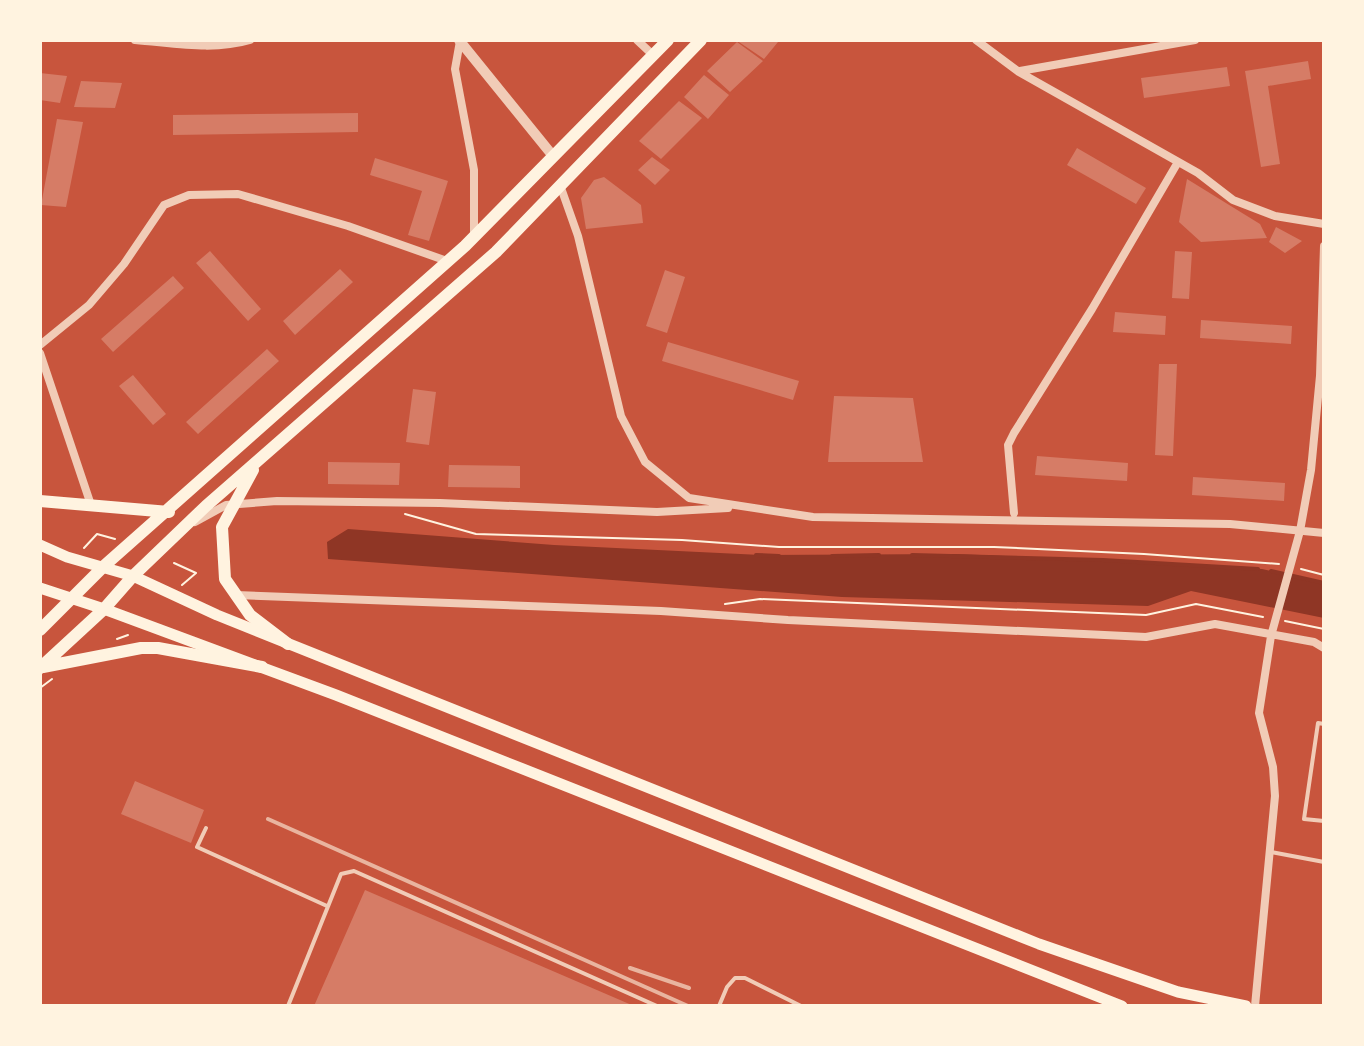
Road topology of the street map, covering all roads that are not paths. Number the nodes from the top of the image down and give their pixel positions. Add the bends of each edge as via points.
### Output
1 (135, 40) edge
2 (250, 40) edge
3 (459, 40) edge
4 (637, 40) edge
5 (668, 40) edge
6 (701, 40) edge
7 (976, 40) edge
8 (1195, 40) edge
9 (653, 55) junction
10 (1019, 72) junction
11 (553, 156) junction
12 (1178, 162) junction
13 (560, 184) junction
14 (1324, 224) edge
15 (474, 236) junction
16 (1324, 246) edge
17 (447, 261) junction
18 (40, 345) edge
19 (40, 353) edge
20 (257, 461) junction
21 (40, 501) edge
22 (237, 502) junction
23 (91, 505) junction
24 (750, 507) junction
25 (169, 512) junction
26 (1014, 513) dead end
27 (187, 526) junction
28 (1300, 531) junction
29 (1324, 533) edge
30 (40, 545) edge
31 (104, 566) junction
32 (133, 576) junction
33 (40, 588) edge
34 (236, 595) junction
35 (72, 598) junction
36 (104, 609) junction
37 (40, 630) edge
38 (1271, 636) junction
39 (288, 644) junction
40 (1324, 648) edge
41 (262, 667) junction
42 (40, 668) edge
43 (1324, 724) edge
44 (1324, 821) edge
45 (206, 828) dead end
46 (1271, 852) junction
47 (1324, 862) edge
48 (327, 906) junction
49 (288, 1006) edge
50 (657, 1006) edge
51 (719, 1006) edge
52 (801, 1006) edge
53 (1122, 1006) edge
54 (1246, 1006) edge
55 (1255, 1006) edge

1 - 2 street via 205,46
3 - 11 street
3 - 15 street via 455,69 474,170
4 - 9 street
5 - 9 main road
6 - 13 main road
7 - 10 street
8 - 10 street
9 - 11 main road
10 - 12 street
11 - 15 main road
12 - 14 street via 1233,200 1275,216
12 - 26 street via 1008,445
13 - 20 main road via 496,252
13 - 24 street via 578,236 621,416 645,462 689,498
15 - 17 main road
16 - 28 street via 1320,376
17 - 18 street via 238,194 189,195 164,205 89,305
17 - 25 main road
19 - 23 street
20 - 22 main road
20 - 27 main road
21 - 23 main road
22 - 24 street via 409,502 657,512
22 - 27 street
22 - 34 main road via 222,527 225,579
23 - 25 main road
24 - 28 street via 813,517 1230,524
25 - 31 main road
27 - 32 main road
28 - 29 street
28 - 38 street
30 - 31 main road
31 - 32 main road
31 - 35 main road
32 - 36 main road
32 - 39 main road
33 - 35 main road
34 - 38 street via 1146,637 1215,624
34 - 39 main road via 250,615
35 - 36 main road
35 - 37 main road
36 - 41 main road
36 - 42 main road
38 - 40 street
38 - 46 street via 1259,713 1273,767
39 - 54 main road via 1039,944 1178,992
41 - 42 main road via 141,648
41 - 53 main road
43 - 44 lane via 1318,723 1304,819
45 - 48 lane via 197,847
46 - 47 lane
46 - 55 street
48 - 49 lane
48 - 50 lane via 341,874 354,871
51 - 52 lane via 735,978 745,978

